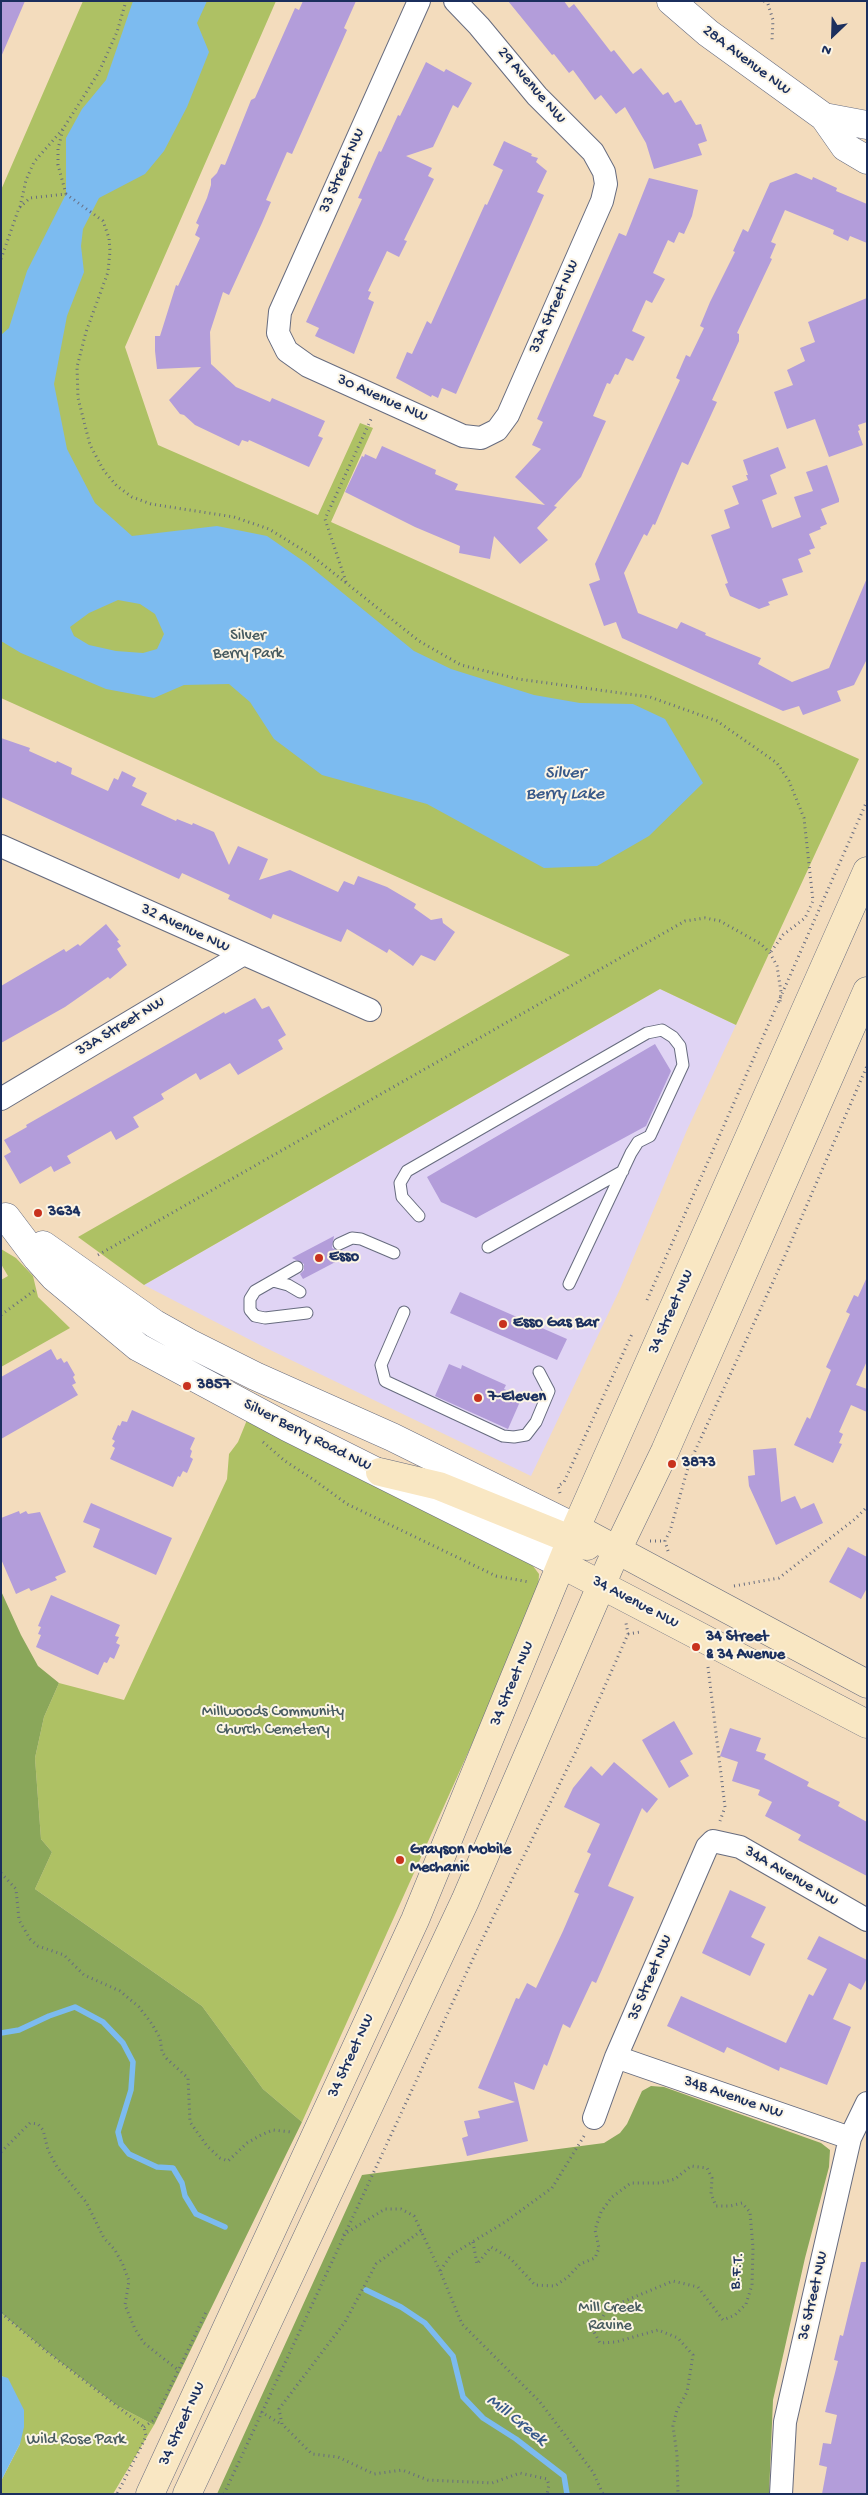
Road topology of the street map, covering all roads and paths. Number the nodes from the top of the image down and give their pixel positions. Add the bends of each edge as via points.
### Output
1 (126, 1) edge
2 (419, 1) edge
3 (455, 1) edge
4 (671, 1) edge
5 (765, 2) edge
6 (772, 40) dead end
7 (824, 117) junction
8 (867, 125) edge
9 (63, 129) junction
10 (867, 160) edge
11 (604, 172) joint
12 (66, 194) junction
13 (20, 208) junction
14 (1, 259) edge
15 (282, 343) joint
16 (380, 399) junction
17 (490, 435) joint
18 (346, 582) junction
19 (867, 800) edge
20 (1, 846) edge
21 (867, 871) edge
22 (809, 913) junction
23 (817, 916) junction
24 (770, 953) junction
25 (242, 955) junction
26 (867, 991) edge
27 (780, 1002) junction
28 (370, 1010) dead end
29 (867, 1066) edge
30 (1, 1099) edge
31 (623, 1171) junction
32 (3, 1216) edge
33 (420, 1216) dead end
34 (339, 1244) dead end
35 (488, 1247) dead end
36 (394, 1253) dead end
37 (98, 1255) dead end
38 (297, 1267) dead end
39 (273, 1281) junction
40 (569, 1284) dead end
41 (35, 1290) dead end
42 (300, 1292) dead end
43 (647, 1300) dead end
44 (404, 1312) dead end
45 (308, 1313) dead end
46 (1, 1315) edge
47 (632, 1334) dead end
48 (539, 1372) dead end
49 (274, 1452) dead end
50 (558, 1486) dead end
51 (867, 1507) edge
52 (650, 1541) dead end
53 (570, 1545) junction
54 (618, 1549) junction
55 (535, 1583) dead end
56 (603, 1586) junction
57 (725, 1589) dead end
58 (625, 1625) dead end
59 (644, 1631) dead end
60 (628, 1634) junction
61 (707, 1664) dead end
62 (867, 1684) edge
63 (867, 1724) edge
64 (713, 1841) junction
65 (1, 1873) edge
66 (867, 1920) edge
67 (616, 2057) junction
68 (867, 2103) edge
69 (594, 2118) joint
70 (291, 2132) dead end
71 (850, 2138) junction
72 (1, 2152) edge
73 (421, 2231) junction
74 (343, 2235) junction
75 (473, 2242) junction
76 (440, 2271) junction
77 (1, 2312) edge
78 (178, 2370) dead end
79 (261, 2412) junction
80 (282, 2424) junction
81 (117, 2494) edge
82 (150, 2494) edge
83 (187, 2494) edge
84 (224, 2494) edge
85 (547, 2494) edge
86 (603, 2494) edge
87 (678, 2494) edge
88 (781, 2494) edge

1 - 9 path via 99,72
2 - 15 street, 33 Street NW via 280,312 278,332
3 - 11 street, 29 Avenue NW via 537,96 593,152
4 - 7 street, 28A Avenue NW via 708,33
5 - 6 path via 773,20
7 - 8 street, 28A Avenue NW
7 - 10 street, 28A Avenue NW via 845,147
9 - 12 path via 58,165
9 - 13 path via 34,162
11 - 17 street, 33A Street NW via 606,184 602,201 508,415
12 - 13 path via 30,198
12 - 18 path via 102,221 109,238 108,272 77,366 78,398 90,445 104,471 132,498 234,517 269,529 297,544
13 - 14 path
15 - 16 street, 30 Avenue NW via 296,359
16 - 17 street, 30 Avenue NW via 463,436 481,438
16 - 18 path via 324,519
18 - 22 path via 418,641 461,665 518,678 650,697 717,721 759,749 777,764 799,800 813,901
19 - 23 path
20 - 25 street, 32 Avenue NW
21 - 53 main road, 34 Street NW
22 - 23 path
22 - 24 path via 783,935
23 - 27 path
24 - 27 path via 777,966
24 - 37 path via 752,938 720,921 705,918 685,922
25 - 28 street, 32 Avenue NW
25 - 30 street, 33A Street NW
26 - 54 main road, 34 Street NW via 665,1451
27 - 43 path
29 - 52 path via 784,1258 689,1464 670,1531 665,1540
31 - 33 lane via 638,1142 650,1136 683,1064 680,1046 662,1030 647,1033 407,1171 400,1183 402,1197
31 - 35 lane
31 - 40 lane
32 - 53 street, Silver Berry Road NW via 155,1324 255,1376 392,1437
32 - 53 street, Silver Berry Road NW via 54,1277 126,1339 164,1363 380,1472
34 - 36 lane via 352,1238 361,1239
38 - 39 lane
39 - 42 lane
39 - 45 lane via 255,1291 250,1299 250,1310 256,1316 265,1318
41 - 46 path
44 - 48 lane via 381,1365 385,1380 503,1436 526,1434 536,1422 549,1391
47 - 50 path via 564,1482
49 - 55 path via 356,1508 496,1576
51 - 57 path via 779,1578
53 - 54 main road via 598,1550
53 - 56 main road, 34 Avenue NW
53 - 82 main road, 34 Street NW via 415,1920
54 - 56 main road, 34 Street NW
54 - 62 main road
56 - 63 main road, 34 Avenue NW
56 - 83 main road, 34 Street NW via 465,1901
58 - 60 path
59 - 60 path
60 - 74 path via 570,1766 478,1948
61 - 64 path via 725,1807
64 - 66 street, 34A Avenue NW via 740,1847
64 - 67 street, 35 Street NW via 707,1847
65 - 70 path via 16,1889 19,1920 30,1939 38,1946 64,1955 84,1975 120,1991 139,2007 160,2038 167,2060 188,2078 190,2122 220,2158 228,2161 247,2143 274,2130
67 - 69 street, 35 Street NW
67 - 71 street, 34B Avenue NW
68 - 71 street, 36 Street NW
69 - 75 path via 552,2188
71 - 88 street, 36 Street NW via 785,2422
72 - 78 path via 30,2123 38,2124 43,2130 48,2150 57,2166 86,2202 104,2238 123,2265 130,2281 125,2305 135,2330 144,2343
73 - 74 path via 414,2216 401,2209 385,2209
73 - 76 path
73 - 80 path via 376,2264 345,2322 279,2409
74 - 79 path
75 - 76 path via 451,2255
75 - 87 path, B.F.T. via 477,2264 492,2247 510,2258 535,2285 555,2286 580,2264 595,2258 599,2248 595,2230 601,2212 612,2197 631,2183 660,2183 675,2180 691,2166 707,2168 712,2178 711,2194 716,2206 742,2203 750,2212 752,2285 746,2304 735,2315 723,2320 698,2287 672,2281 615,2305 605,2313 594,2332 600,2343 616,2342 658,2330 678,2338 693,2355 687,2392 673,2426
76 - 86 path via 462,2324 540,2402 593,2472
77 - 81 path via 144,2427 146,2436
79 - 80 path
79 - 84 path
80 - 85 path via 312,2454 338,2457 374,2474 402,2470 428,2480 492,2483 520,2473 547,2479

